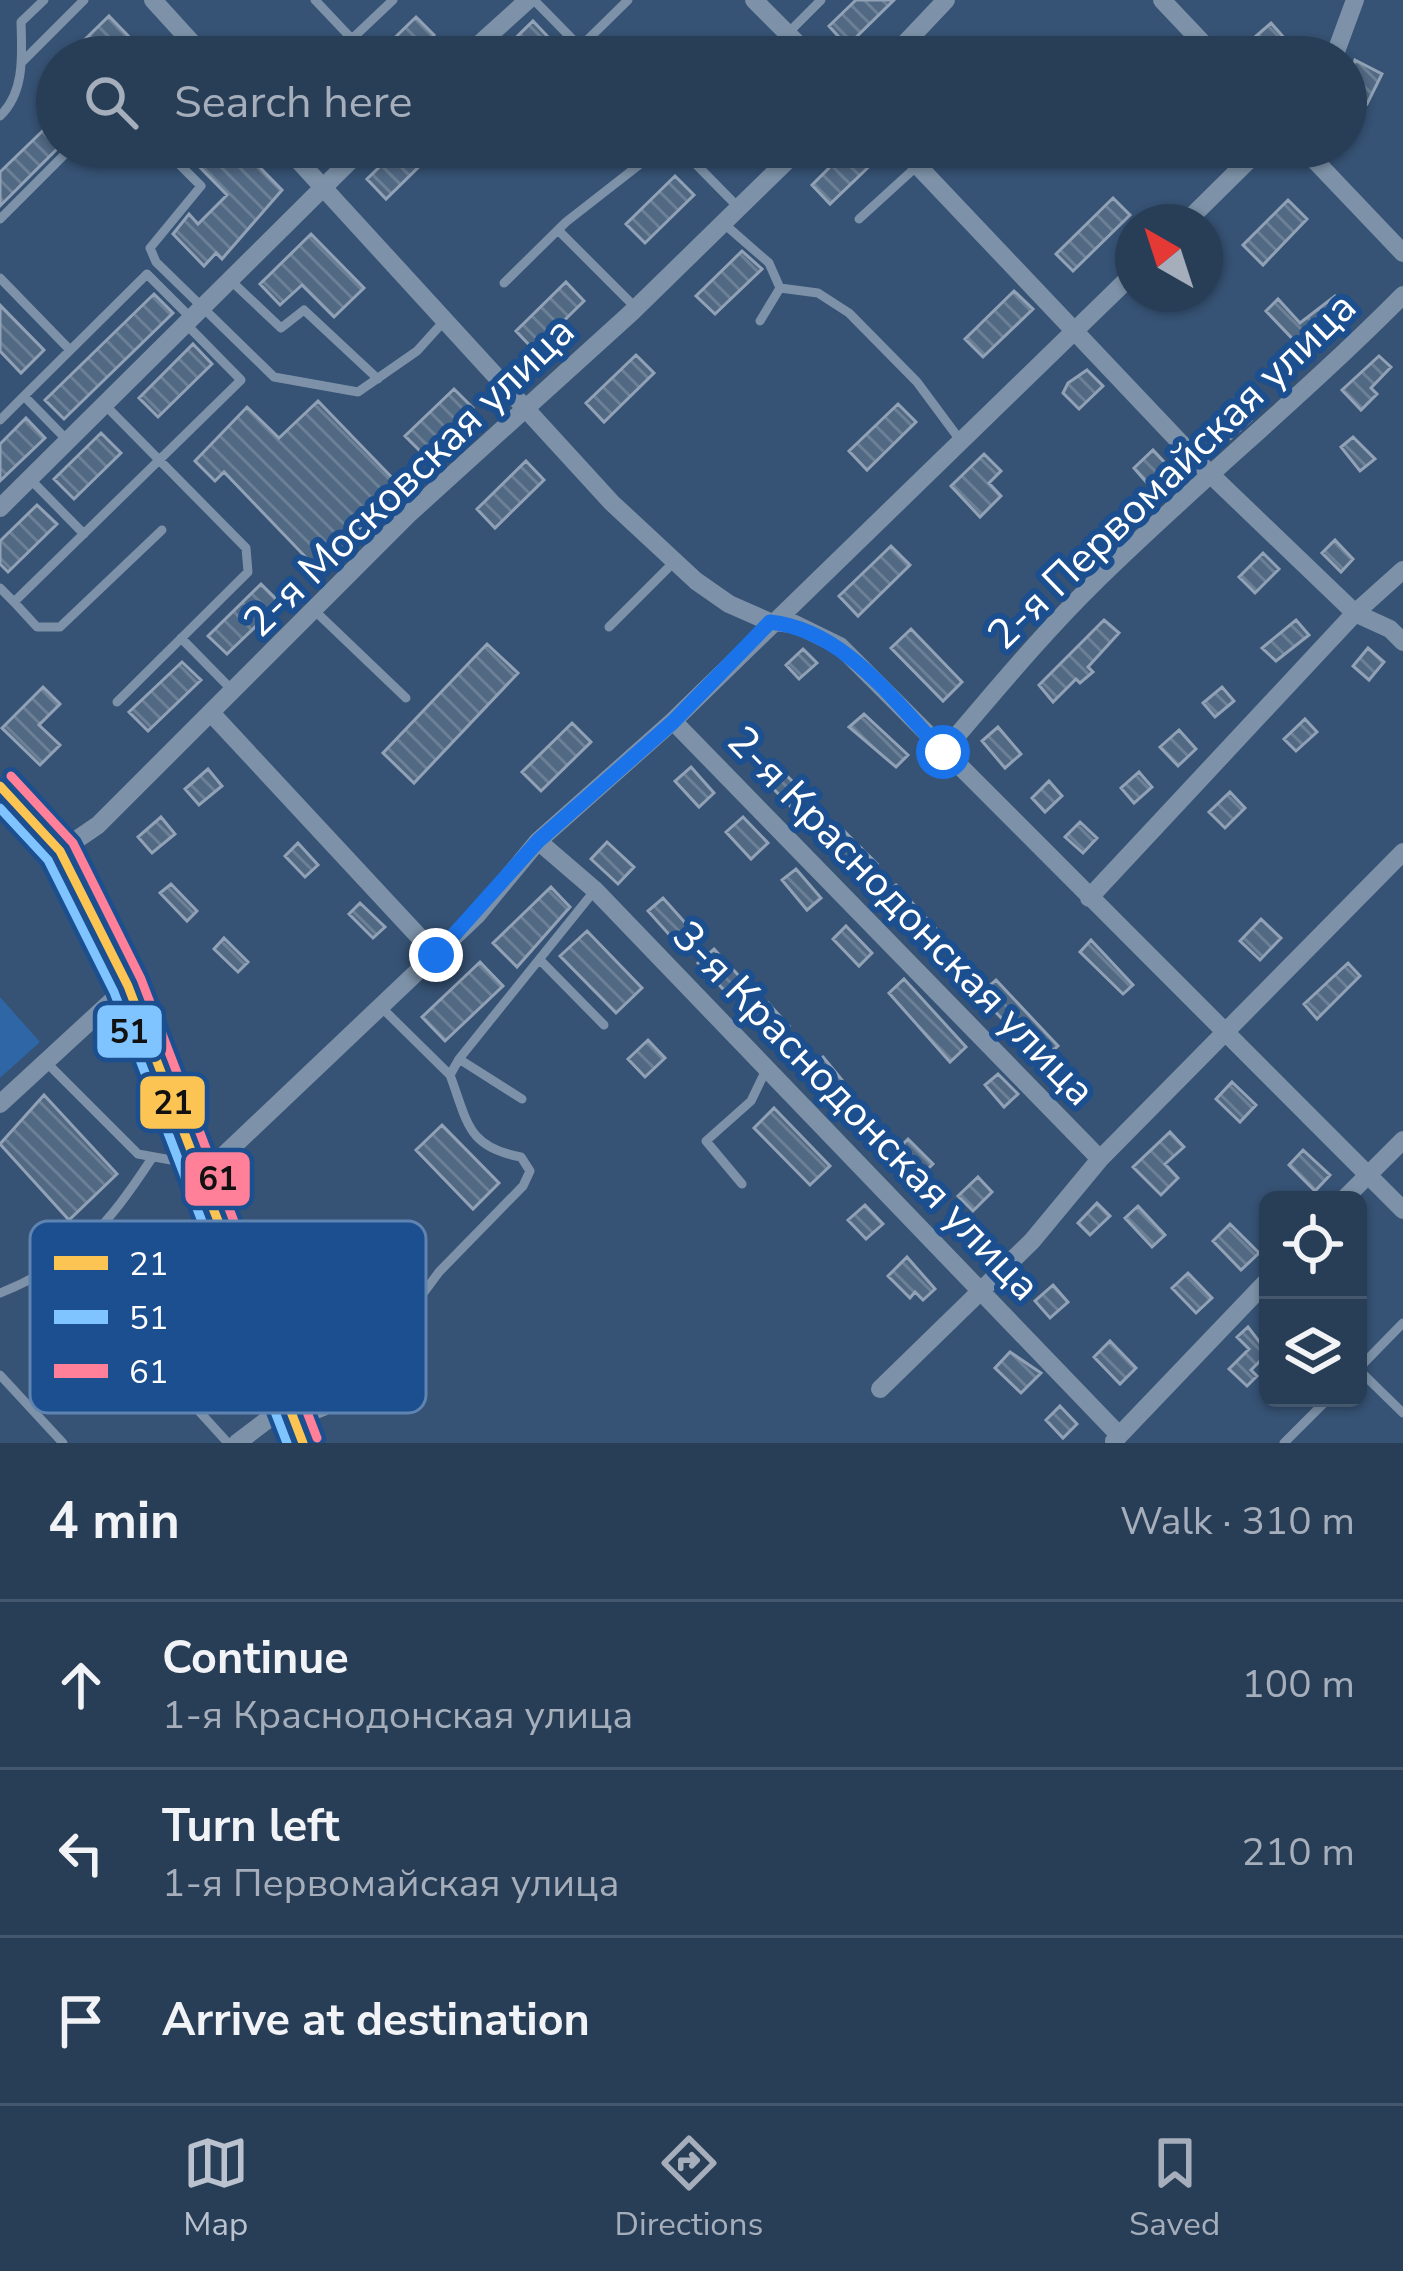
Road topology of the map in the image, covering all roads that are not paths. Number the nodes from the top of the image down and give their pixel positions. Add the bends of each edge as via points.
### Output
1 (44, 0) edge
2 (84, 0) edge
3 (154, 0) edge
4 (314, 0) edge
5 (392, 0) edge
6 (531, 0) edge
7 (628, 0) edge
8 (754, 0) edge
9 (821, 0) edge
10 (946, 0) edge
11 (1162, 0) edge
12 (1355, 0) edge
13 (183, 33) junction
14 (788, 34) joint
15 (48, 36) edge
16 (180, 36) edge
17 (186, 36) edge
18 (349, 36) edge
19 (355, 36) edge
20 (489, 36) edge
21 (569, 36) edge
22 (591, 36) edge
23 (912, 36) edge
24 (1196, 36) edge
25 (1342, 36) edge
26 (36, 48) edge
27 (22, 62) junction
28 (0, 116) edge
29 (51, 168) edge
30 (183, 168) edge
31 (305, 168) edge
32 (341, 168) edge
33 (636, 168) edge
34 (700, 168) edge
35 (779, 168) edge
36 (915, 168) edge
37 (921, 168) edge
38 (1241, 168) edge
39 (1321, 168) edge
40 (321, 186) junction
41 (1204, 204) edge
42 (738, 206) junction
43 (0, 219) edge
44 (859, 219) dead end
45 (722, 222) junction
46 (558, 230) junction
47 (1403, 254) edge
48 (0, 278) edge
49 (228, 278) junction
50 (504, 283) dead end
51 (780, 287) junction
52 (1115, 291) edge
53 (1403, 295) edge
54 (636, 308) junction
55 (191, 315) junction
56 (445, 320) junction
57 (760, 321) dead end
58 (1077, 328) junction
59 (70, 350) junction
60 (378, 379) junction
61 (24, 397) junction
62 (103, 403) junction
63 (525, 408) junction
64 (0, 420) edge
65 (67, 440) junction
66 (960, 440) junction
67 (158, 461) junction
68 (1209, 473) junction
69 (29, 478) junction
70 (0, 508) edge
71 (162, 530) dead end
72 (84, 534) junction
73 (675, 561) junction
74 (1403, 570) edge
75 (0, 588) edge
76 (14, 602) junction
77 (315, 611) junction
78 (1355, 613) junction
79 (770, 622) junction
80 (609, 627) dead end
81 (182, 638) junction
82 (1403, 642) edge
83 (234, 692) junction
84 (406, 698) dead end
85 (117, 702) dead end
86 (212, 714) junction
87 (673, 722) junction
88 (943, 752) junction
89 (0, 786) edge
90 (538, 841) junction
91 (60, 851) junction
92 (1403, 852) edge
93 (595, 890) junction
94 (1089, 898) junction
95 (436, 955) junction
96 (540, 960) junction
97 (128, 986) junction
98 (382, 1008) junction
99 (604, 1025) dead end
100 (1224, 1033) junction
101 (459, 1059) junction
102 (46, 1062) junction
103 (765, 1072) junction
104 (450, 1076) junction
105 (522, 1100) dead end
106 (0, 1104) edge
107 (1403, 1140) edge
108 (152, 1158) junction
109 (1100, 1160) junction
110 (201, 1170) junction
111 (1368, 1173) junction
112 (742, 1184) dead end
113 (1351, 1191) edge
114 (1403, 1210) edge
115 (111, 1221) edge
116 (220, 1221) edge
117 (30, 1279) edge
118 (1259, 1289) edge
119 (426, 1290) edge
120 (983, 1290) junction
121 (0, 1293) edge
122 (1403, 1323) edge
123 (0, 1375) edge
124 (880, 1389) dead end
125 (30, 1407) edge
126 (1320, 1407) edge
127 (35, 1413) edge
128 (205, 1413) edge
129 (292, 1413) joint
130 (1403, 1413) edge
131 (1115, 1439) edge
132 (63, 1443) edge
133 (233, 1443) edge
134 (303, 1443) edge
135 (1285, 1443) edge

1 - 27 lane via 21,22
2 - 15 lane
3 - 13 street
4 - 18 lane
5 - 19 lane
6 - 20 street
6 - 21 lane
7 - 22 lane
8 - 14 street
9 - 14 lane
10 - 23 street
11 - 24 street
12 - 25 street
13 - 16 lane
13 - 17 street
26 - 27 lane
27 - 28 lane via 13,104
29 - 43 lane
30 - 55 lane via 201,186 150,248
31 - 40 street
32 - 40 street
33 - 46 lane
34 - 42 lane
35 - 42 street, 2-я Московская улица
36 - 44 lane
37 - 58 street
38 - 41 street
39 - 47 street
40 - 49 street
40 - 56 street
42 - 45 street, 2-я Московская улица
45 - 51 lane via 770,263
45 - 54 street, 2-я Московская улица
46 - 50 lane
46 - 54 lane
48 - 59 lane
49 - 55 street
49 - 60 lane via 281,328 304,310
51 - 57 lane
51 - 66 lane via 818,293 849,313
52 - 58 street
53 - 68 street, 2-я Первомайская улица
54 - 63 street, 2-я Московская улица
55 - 59 lane via 147,274
55 - 60 lane via 274,377 358,392
55 - 62 street
55 - 67 lane via 241,380
56 - 60 lane
56 - 63 street
58 - 66 street
58 - 68 street
59 - 61 lane
61 - 64 lane
61 - 65 lane
62 - 65 street
62 - 67 lane
63 - 73 street
63 - 77 street, 2-я Московская улица
65 - 69 street
66 - 79 street
67 - 72 lane
67 - 81 lane via 245,548 248,572
68 - 78 street
68 - 88 street, 2-я Первомайская улица via 1091,586
69 - 70 street
69 - 72 lane
71 - 76 lane via 60,627 37,627
72 - 76 lane
73 - 79 street via 729,604
73 - 80 lane
74 - 78 street
75 - 76 lane
77 - 83 street, 2-я Московская улица
77 - 84 lane
78 - 82 street
78 - 94 street
79 - 87 street
79 - 88 street via 795,624 840,646
81 - 83 lane
81 - 85 lane
83 - 86 street, 2-я Московская улица
86 - 91 street, 2-я Московская улица via 98,825
86 - 95 street
87 - 90 street
87 - 109 street, 2-я Краснодонская улица
88 - 94 street
89 - 91 street
90 - 93 street, 3-я Краснодонская улица
90 - 95 street
91 - 97 street
92 - 100 street
93 - 96 lane
93 - 103 street, 3-я Краснодонская улица
94 - 100 street
95 - 98 street
96 - 99 lane
96 - 101 lane
97 - 102 street
97 - 110 street
98 - 104 lane
98 - 110 street
100 - 109 street
100 - 111 street
101 - 104 lane
101 - 105 lane
102 - 106 street
102 - 108 lane via 138,1154
103 - 112 lane via 751,1101 706,1141
103 - 120 street, 3-я Краснодонская улица
104 - 119 lane via 472,1133 485,1148 521,1156 530,1171
107 - 111 street
108 - 110 lane
108 - 115 lane
109 - 120 street
110 - 116 street
111 - 113 street
111 - 114 street
117 - 121 lane
118 - 131 street
120 - 124 street
120 - 131 street, 3-я Краснодонская улица
122 - 130 lane via 1358,1369
123 - 125 lane
126 - 135 lane
127 - 132 lane
128 - 133 lane
129 - 133 street
129 - 134 street

